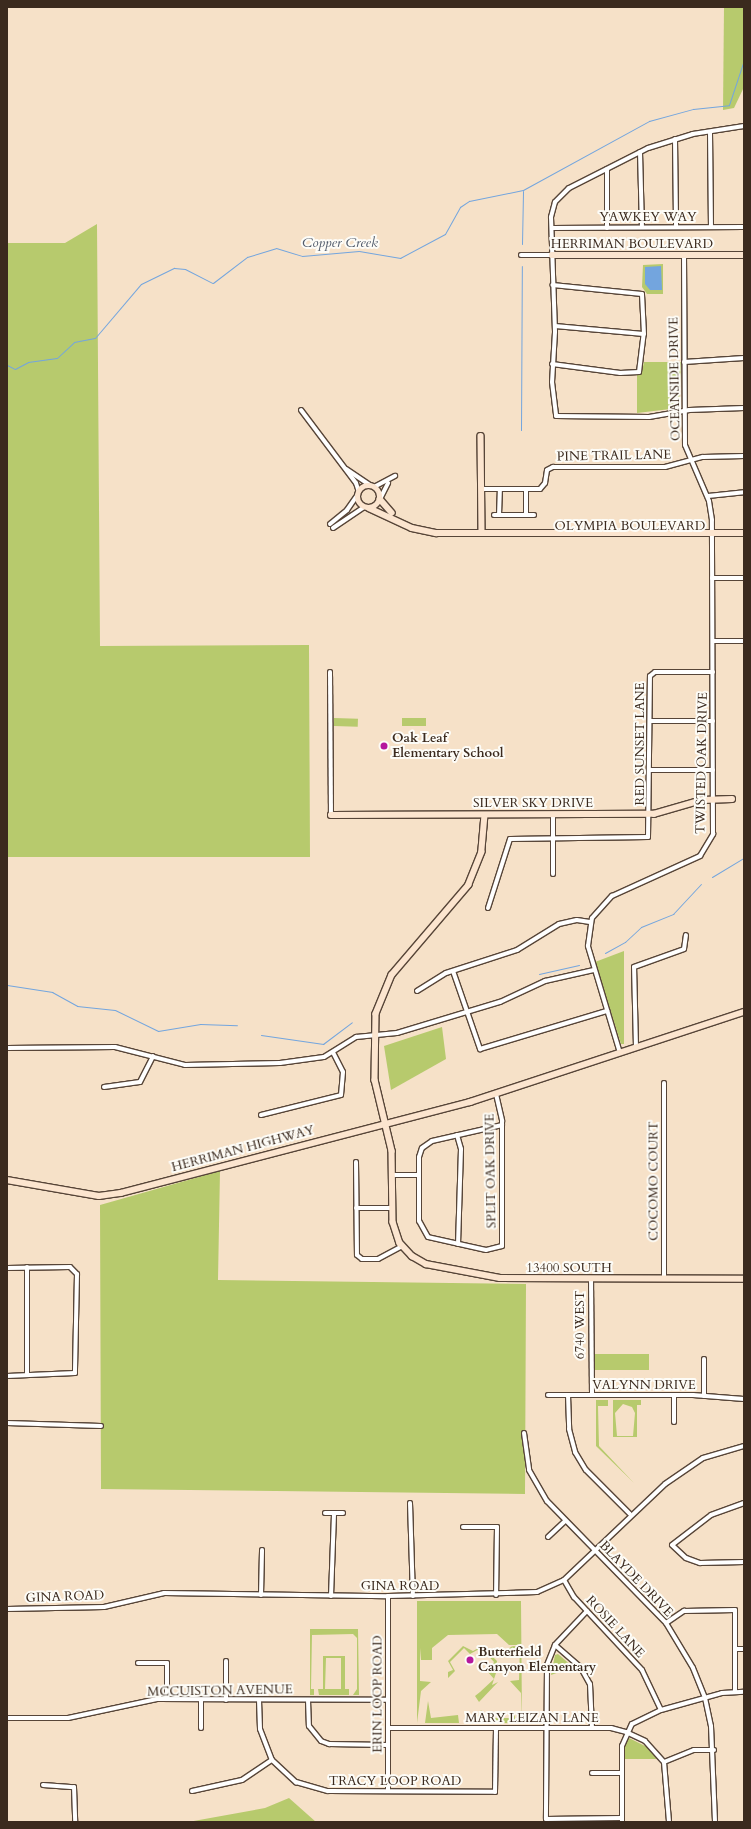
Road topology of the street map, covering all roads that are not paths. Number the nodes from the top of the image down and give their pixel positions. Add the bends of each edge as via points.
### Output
1 (744, 126) edge
2 (710, 132) junction
3 (675, 138) junction
4 (640, 152) junction
5 (607, 169) junction
6 (642, 227) junction
7 (676, 227) junction
8 (711, 227) junction
9 (744, 227) edge
10 (552, 228) junction
11 (608, 228) junction
12 (521, 255) dead end
13 (552, 255) junction
14 (684, 255) junction
15 (744, 255) edge
16 (552, 285) junction
17 (555, 326) junction
18 (644, 334) junction
19 (744, 358) edge
20 (684, 362) junction
21 (552, 364) junction
22 (744, 408) edge
23 (301, 410) dead end
24 (685, 410) junction
25 (481, 436) dead end
26 (744, 456) edge
27 (689, 461) junction
28 (346, 469) junction
29 (396, 476) dead end
30 (388, 482) junction
31 (372, 486) junction
32 (482, 489) junction
33 (500, 489) junction
34 (526, 489) junction
35 (744, 492) edge
36 (359, 493) junction
37 (708, 496) junction
38 (380, 499) junction
39 (367, 507) junction
40 (494, 515) dead end
41 (499, 515) junction
42 (526, 515) junction
43 (534, 515) dead end
44 (454, 533) junction
45 (744, 533) edge
46 (482, 534) junction
47 (712, 535) junction
48 (744, 537) edge
49 (712, 544) joint
50 (712, 578) junction
51 (744, 578) edge
52 (713, 641) junction
53 (744, 641) edge
54 (330, 672) dead end
55 (713, 672) junction
56 (650, 721) junction
57 (713, 721) junction
58 (650, 770) junction
59 (713, 770) junction
60 (713, 799) junction
61 (732, 799) dead end
62 (485, 814) junction
63 (553, 814) junction
64 (650, 814) junction
65 (331, 815) joint
66 (553, 839) junction
67 (553, 874) dead end
68 (488, 908) dead end
69 (590, 922) junction
70 (686, 935) dead end
71 (594, 970) junction
72 (453, 971) junction
73 (417, 991) dead end
74 (607, 1011) junction
75 (744, 1012) edge
76 (466, 1013) junction
77 (374, 1036) junction
78 (636, 1047) junction
79 (7, 1048) edge
80 (333, 1052) junction
81 (620, 1053) junction
82 (153, 1056) junction
83 (664, 1083) dead end
84 (104, 1087) dead end
85 (496, 1094) junction
86 (261, 1115) dead end
87 (385, 1123) junction
88 (502, 1125) junction
89 (457, 1134) junction
90 (356, 1162) dead end
91 (393, 1175) junction
92 (419, 1175) junction
93 (7, 1180) edge
94 (356, 1208) junction
95 (393, 1208) junction
96 (458, 1244) junction
97 (402, 1246) junction
98 (7, 1268) edge
99 (27, 1268) junction
100 (590, 1279) junction
101 (664, 1279) junction
102 (744, 1279) edge
103 (704, 1359) dead end
104 (7, 1376) edge
105 (28, 1376) junction
106 (548, 1395) dead end
107 (568, 1395) junction
108 (592, 1395) junction
109 (674, 1395) junction
110 (704, 1396) junction
111 (744, 1399) edge
112 (674, 1422) dead end
113 (7, 1423) edge
114 (101, 1426) dead end
115 (524, 1433) dead end
116 (744, 1446) edge
117 (410, 1503) dead end
118 (744, 1503) edge
119 (325, 1513) dead end
120 (334, 1513) junction
121 (343, 1513) dead end
122 (630, 1514) junction
123 (565, 1521) junction
124 (463, 1527) dead end
125 (548, 1537) dead end
126 (262, 1550) dead end
127 (594, 1550) junction
128 (744, 1562) edge
129 (564, 1580) junction
130 (261, 1595) junction
131 (496, 1595) junction
132 (332, 1596) junction
133 (388, 1596) junction
134 (413, 1596) junction
135 (7, 1609) edge
136 (587, 1611) junction
137 (666, 1623) junction
138 (555, 1645) junction
139 (735, 1649) junction
140 (744, 1649) edge
141 (226, 1661) dead end
142 (138, 1663) dead end
143 (735, 1692) junction
144 (744, 1692) edge
145 (705, 1698) junction
146 (167, 1699) junction
147 (201, 1700) junction
148 (226, 1700) junction
149 (259, 1700) junction
150 (308, 1700) junction
151 (388, 1700) junction
152 (661, 1710) junction
153 (7, 1718) edge
154 (201, 1728) dead end
155 (388, 1728) junction
156 (496, 1728) junction
157 (546, 1728) junction
158 (592, 1728) junction
159 (626, 1732) junction
160 (388, 1745) junction
161 (714, 1750) junction
162 (272, 1760) junction
163 (664, 1762) junction
164 (592, 1773) dead end
165 (621, 1773) junction
166 (43, 1785) dead end
167 (192, 1791) dead end
168 (388, 1791) junction
169 (622, 1820) edge
170 (75, 1822) edge
171 (669, 1822) edge
172 (715, 1822) edge

1 - 2 street
2 - 3 street
2 - 8 street
3 - 4 street
3 - 7 street
4 - 5 street
4 - 6 street
5 - 10 street via 559,197 552,211
5 - 11 street
6 - 7 street, YAWKEY WAY
6 - 11 street, YAWKEY WAY
7 - 8 street, YAWKEY WAY
8 - 9 street, YAWKEY WAY
10 - 11 street, YAWKEY WAY
10 - 13 street
12 - 13 street, HERRIMAN BOULEVARD
13 - 14 street, HERRIMAN BOULEVARD
13 - 16 street
14 - 15 street, HERRIMAN BOULEVARD
14 - 20 street, OCEANSIDE DRIVE
16 - 17 street
16 - 18 street via 642,294
17 - 18 street
17 - 21 street
18 - 21 street via 639,372 620,373
19 - 20 street
20 - 24 street, OCEANSIDE DRIVE
21 - 24 street via 556,416 648,417
22 - 24 street
23 - 28 street
24 - 27 street, OCEANSIDE DRIVE
25 - 32 street
26 - 27 street via 708,456
27 - 34 street, PINE TRAIL LANE via 665,467 551,467 546,472 543,488
27 - 37 street, OCEANSIDE DRIVE
28 - 31 street
28 - 36 street
29 - 30 street
30 - 31 street
30 - 38 street
31 - 36 street
31 - 38 street, OLYMPIA BOULEVARD
32 - 33 street, PINE TRAIL LANE
32 - 46 street
33 - 34 street, PINE TRAIL LANE
33 - 41 street
34 - 42 street
35 - 37 street
36 - 39 street
36 - 39 street via 332,526
37 - 47 street, OCEANSIDE DRIVE
38 - 39 street
38 - 44 street, OLYMPIA BOULEVARD via 385,509 406,521
39 - 44 street, OLYMPIA BOULEVARD via 418,530
40 - 41 street
41 - 42 street
42 - 43 street
44 - 46 street, OLYMPIA BOULEVARD
45 - 47 street, OLYMPIA BOULEVARD
46 - 47 street, OLYMPIA BOULEVARD
47 - 48 street, OLYMPIA BOULEVARD
47 - 49 street, OCEANSIDE DRIVE
49 - 50 street, TWISTED OAK DRIVE
50 - 51 street
50 - 52 street, TWISTED OAK DRIVE
52 - 53 street
52 - 55 street, TWISTED OAK DRIVE
54 - 65 street
55 - 56 street, RED SUNSET LANE via 652,674
55 - 57 street, TWISTED OAK DRIVE
56 - 57 street
56 - 58 street, RED SUNSET LANE
57 - 59 street, TWISTED OAK DRIVE
58 - 59 street
58 - 64 street, RED SUNSET LANE
59 - 60 street, TWISTED OAK DRIVE
60 - 61 street, SILVER SKY DRIVE
60 - 64 street, SILVER SKY DRIVE
60 - 69 street, TWISTED OAK DRIVE via 713,834 703,853 608,898
62 - 63 street, SILVER SKY DRIVE
62 - 65 street, SILVER SKY DRIVE
62 - 77 street via 482,852 472,879 458,901 389,980 377,1008
63 - 64 street, SILVER SKY DRIVE
63 - 66 street
64 - 66 street, RED SUNSET LANE via 650,834 645,839
66 - 67 street
66 - 68 street, RED SUNSET LANE via 509,840
69 - 71 street via 588,942
69 - 72 street via 562,922 511,953
70 - 78 street via 684,949 634,967
71 - 74 street
71 - 76 street via 545,982
72 - 73 street
72 - 76 street
74 - 76 street via 479,1048
74 - 81 street
75 - 78 street
76 - 77 street via 398,1033
77 - 80 street via 353,1038
77 - 87 street via 375,1080
78 - 81 street, HERRIMAN HIGHWAY
79 - 82 street via 115,1047
80 - 82 street via 280,1063 196,1066
80 - 86 street via 342,1072 341,1095
81 - 85 street, HERRIMAN HIGHWAY
82 - 84 street via 140,1082
83 - 101 street, COCOMO COURT
85 - 87 street, HERRIMAN HIGHWAY
85 - 88 street, SPLIT OAK DRIVE
87 - 91 street
87 - 93 street, HERRIMAN HIGHWAY via 113,1195 83,1194
88 - 89 street
88 - 96 street, SPLIT OAK DRIVE via 501,1248 490,1250
89 - 92 street via 424,1146 419,1157
89 - 96 street via 461,1149
90 - 94 street
91 - 92 street
91 - 95 street
92 - 96 street via 421,1230 430,1238
94 - 95 street
94 - 97 street via 358,1257 378,1259
95 - 97 street via 394,1229
97 - 100 street, 13400 SOUTH via 426,1264 488,1276
98 - 99 street
99 - 105 street
99 - 105 street via 74,1270 75,1373
100 - 101 street, 13400 SOUTH
100 - 108 street, 6740 WEST
101 - 102 street, 13400 SOUTH
103 - 110 street
104 - 105 street
106 - 107 street, VALYNN DRIVE
107 - 108 street, VALYNN DRIVE
107 - 122 street via 568,1429 575,1452 586,1470
108 - 109 street, VALYNN DRIVE
109 - 110 street, VALYNN DRIVE
109 - 112 street
110 - 111 street, VALYNN DRIVE
113 - 114 street
115 - 123 street, BLAYDE DRIVE via 529,1470 547,1501
116 - 122 street, GINA ROAD via 703,1458
117 - 134 street
118 - 128 street via 711,1515 672,1545 686,1558 700,1564
119 - 120 street
120 - 121 street
120 - 132 street
122 - 127 street, GINA ROAD
123 - 125 street
123 - 127 street, BLAYDE DRIVE
124 - 131 street via 497,1527
126 - 130 street
127 - 129 street, GINA ROAD
127 - 137 street, BLAYDE DRIVE
129 - 131 street, GINA ROAD via 537,1592
129 - 136 street, ROSIE LANE
130 - 132 street, GINA ROAD
130 - 135 street, GINA ROAD via 164,1593 104,1607
131 - 134 street, GINA ROAD
132 - 133 street, GINA ROAD
133 - 134 street, GINA ROAD
133 - 151 street, ERIN LOOP ROAD
136 - 138 street
136 - 152 street, ROSIE LANE via 642,1670
137 - 139 street via 684,1611 735,1610
137 - 145 street, BLAYDE DRIVE via 693,1668
138 - 157 street via 547,1669
138 - 158 street via 581,1668 590,1684
139 - 140 street
139 - 143 street
141 - 148 street
142 - 146 street via 167,1663
143 - 144 street
143 - 145 street
145 - 152 street
145 - 161 street, BLAYDE DRIVE
146 - 147 street, MCCUISTON AVENUE
146 - 153 street, MCCUISTON AVENUE via 68,1718
147 - 148 street, MCCUISTON AVENUE
147 - 154 street
148 - 149 street, MCCUISTON AVENUE
149 - 150 street, MCCUISTON AVENUE
149 - 162 street, TRACY LOOP ROAD via 260,1729
150 - 151 street, MCCUISTON AVENUE
150 - 160 street via 309,1726 321,1741 329,1744
151 - 155 street, ERIN LOOP ROAD
152 - 159 street via 642,1717
155 - 156 street, MARY LEIZAN LANE
155 - 160 street, ERIN LOOP ROAD
156 - 157 street, MARY LEIZAN LANE
156 - 168 street, TRACY LOOP ROAD via 495,1792
157 - 158 street, MARY LEIZAN LANE
157 - 169 street via 546,1819
158 - 159 street, MARY LEIZAN LANE
159 - 163 street, MARY LEIZAN LANE via 644,1741
159 - 165 street
160 - 168 street, ERIN LOOP ROAD
161 - 163 street via 694,1750
161 - 172 street, BLAYDE DRIVE
162 - 167 street via 242,1780
162 - 168 street, TRACY LOOP ROAD via 296,1782 317,1790
163 - 171 street
164 - 165 street
165 - 169 street
166 - 170 street via 73,1786

